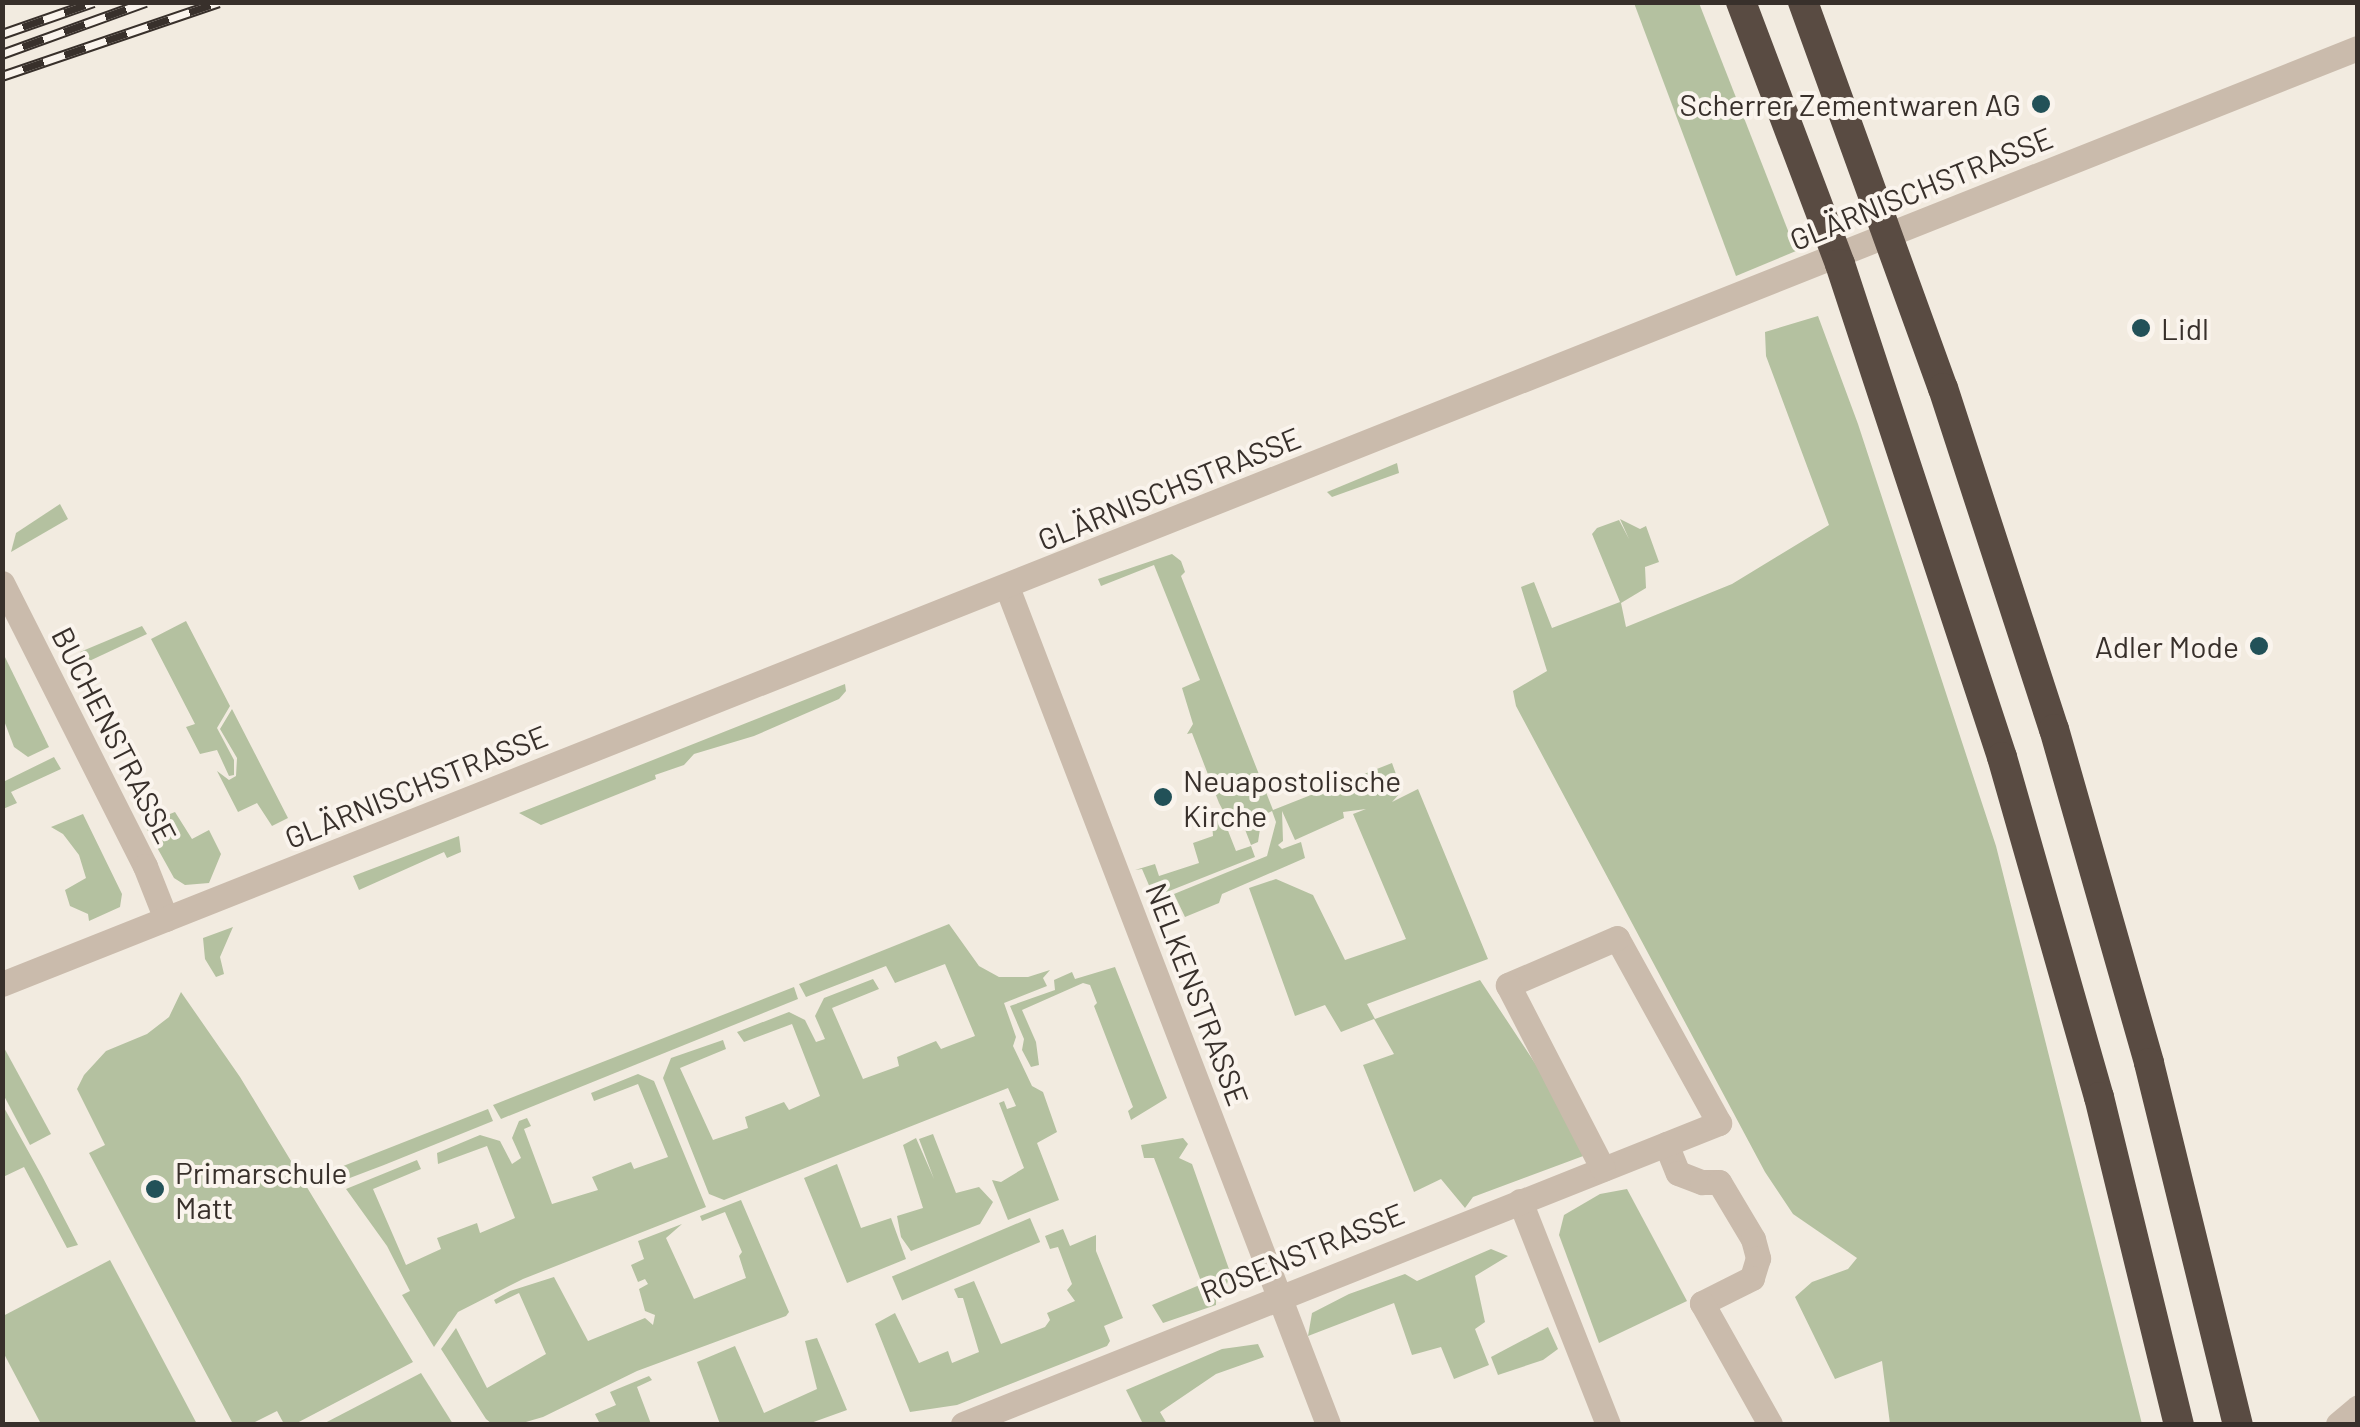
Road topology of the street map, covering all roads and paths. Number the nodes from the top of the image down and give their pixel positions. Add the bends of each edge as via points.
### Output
1 (1741, 2) edge
2 (1803, 2) edge
3 (2358, 48) edge
4 (2, 583) edge
5 (1007, 587) junction
6 (166, 918) junction
7 (2, 984) edge
8 (1666, 1144) junction
9 (1603, 1169) junction
10 (1520, 1201) junction
11 (1278, 1296) junction
12 (2358, 1408) edge
13 (962, 1424) edge
14 (1328, 1424) edge
15 (1608, 1424) edge
16 (1770, 1424) edge
17 (2179, 1424) edge
18 (2238, 1424) edge
19 (2338, 1424) edge

1 - 17 highway via 1840,264 1992,722 2099,1096
2 - 18 highway via 1943,388 2054,729 2149,1063
3 - 5 street, GLÄRNISCHSTRASSE
4 - 6 street, BUCHENSTRASSE
5 - 6 street, GLÄRNISCHSTRASSE
5 - 11 street, NELKENSTRASSE
6 - 7 street, GLÄRNISCHSTRASSE
8 - 9 street, ROSENSTRASSE
8 - 9 street, ROSENSTRASSE via 1719,1122 1617,938 1508,985
8 - 16 street via 1678,1173 1719,1182 1753,1240 1758,1258 1752,1278 1702,1303
9 - 10 street, ROSENSTRASSE
10 - 11 street, ROSENSTRASSE
10 - 15 street
11 - 13 street, ROSENSTRASSE
11 - 14 street, NELKENSTRASSE
12 - 19 street

